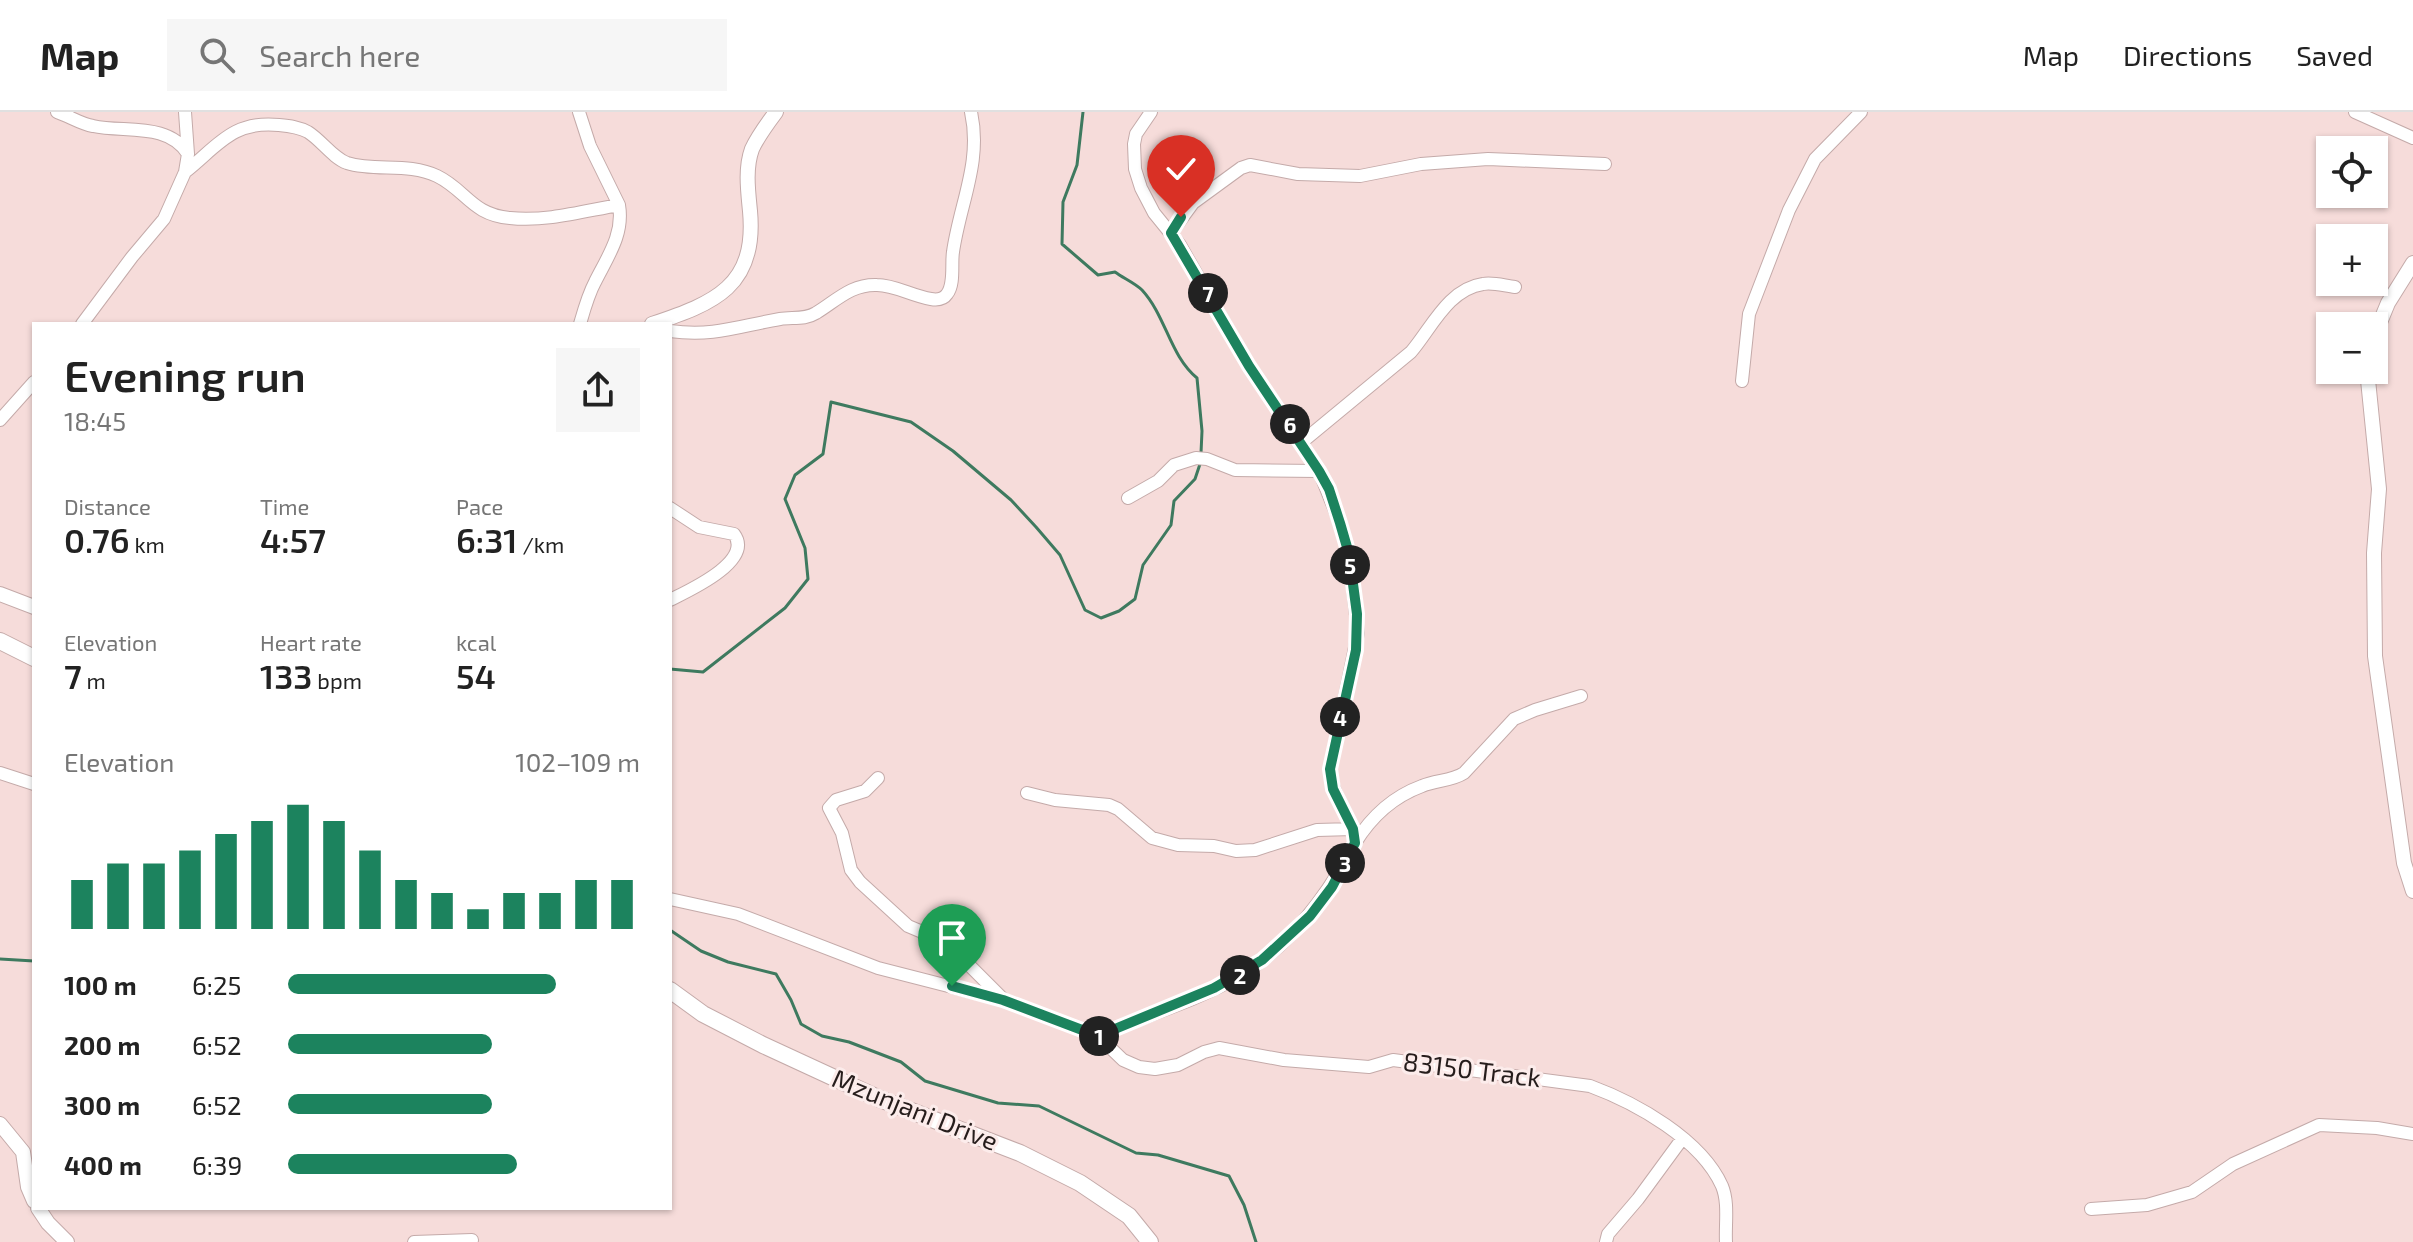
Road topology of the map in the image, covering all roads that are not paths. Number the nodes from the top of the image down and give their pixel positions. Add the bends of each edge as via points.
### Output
1 (57, 112) edge
2 (185, 112) edge
3 (579, 112) edge
4 (776, 112) edge
5 (971, 112) edge
6 (1151, 112) edge
7 (1861, 112) edge
8 (2355, 112) edge
9 (269, 118) edge
10 (2413, 138) edge
11 (188, 154) junction
12 (1605, 164) dead end
13 (185, 172) junction
14 (619, 205) junction
15 (1171, 233) junction
16 (2413, 263) edge
17 (1515, 287) dead end
18 (2384, 312) edge
19 (83, 322) edge
20 (581, 322) edge
21 (658, 322) edge
22 (672, 331) edge
23 (1742, 381) dead end
24 (32, 384) edge
25 (2368, 384) edge
26 (0, 420) edge
27 (1302, 442) junction
28 (1319, 471) junction
29 (1128, 498) dead end
30 (672, 509) edge
31 (0, 594) edge
32 (672, 599) edge
33 (32, 606) edge
34 (0, 641) edge
35 (32, 657) edge
36 (1581, 696) dead end
37 (0, 773) edge
38 (878, 778) dead end
39 (32, 783) edge
40 (1027, 793) dead end
41 (1353, 829) junction
42 (1355, 843) junction
43 (2413, 891) edge
44 (672, 899) edge
45 (672, 991) edge
46 (1003, 1000) junction
47 (1098, 1036) junction
48 (0, 1124) edge
49 (2413, 1134) edge
50 (1682, 1139) junction
51 (32, 1196) edge
52 (2091, 1209) dead end
53 (40, 1210) edge
54 (472, 1240) dead end
55 (67, 1242) edge
56 (414, 1242) edge
57 (1150, 1242) edge
58 (1606, 1242) edge
59 (1726, 1242) edge

1 - 11 street via 93,126 162,134
2 - 11 street
3 - 14 street
4 - 21 street via 751,151 749,256 741,273 713,299
5 - 22 street via 974,159 946,296 939,300 863,286 805,318 706,334
6 - 15 street via 1136,134 1135,169 1154,213
7 - 23 street via 1815,159 1789,210 1749,314
8 - 10 street
9 - 13 street via 216,143
9 - 14 street via 318,138 344,162 415,168 435,175 473,207 500,216 548,218
11 - 13 street
12 - 15 street via 1488,159 1360,176 1298,174 1250,165 1193,203
13 - 19 street via 164,219
14 - 20 street via 622,218 616,243
15 - 27 street via 1249,366
16 - 18 street
17 - 27 street via 1482,284 1457,297 1411,352
24 - 26 street
25 - 43 street via 2379,489 2375,656 2404,863
27 - 28 street
28 - 29 street via 1235,470 1202,458 1174,465
28 - 41 street via 1343,534 1357,614 1356,650 1330,769 1333,789
30 - 32 street via 699,527 734,534 739,546 729,564
31 - 33 street
34 - 35 main road
36 - 42 street via 1514,719 1464,773 1422,785 1379,810
37 - 39 street
38 - 46 street via 865,791 836,800 829,808 851,870 880,903 961,957
40 - 41 street via 1109,805 1152,838 1178,845 1255,850 1317,830
41 - 42 street
42 - 47 street via 1310,916 1262,960 1224,983
44 - 46 street via 738,914 878,968
45 - 57 main road, Mzunjani Drive via 763,1045 1080,1183 1129,1216
46 - 47 street
47 - 50 street, 83150 Track via 1123,1060 1155,1069 1204,1052 1232,1049 1284,1060 1369,1067 1393,1060 1590,1086 1640,1109
48 - 51 street via 23,1152
49 - 52 street via 2319,1125 2246,1157 2192,1192 2147,1205
50 - 58 street
50 - 59 street, 83150 Track via 1723,1188
53 - 55 street
54 - 56 street

